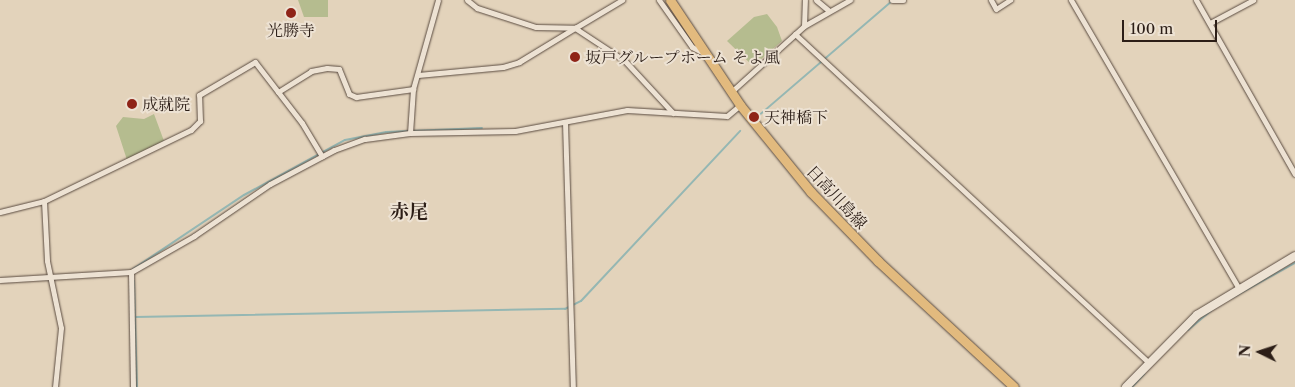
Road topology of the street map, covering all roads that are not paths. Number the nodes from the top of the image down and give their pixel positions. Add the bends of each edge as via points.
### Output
1 (438, 0) edge
2 (466, 0) edge
3 (622, 0) edge
4 (659, 0) edge
5 (670, 0) edge
6 (805, 0) edge
7 (816, 0) edge
8 (850, 0) edge
9 (892, 0) edge
10 (903, 0) edge
11 (991, 0) edge
12 (1010, 0) edge
13 (1071, 0) edge
14 (1196, 0) edge
15 (1252, 0) edge
16 (828, 10) junction
17 (1210, 23) junction
18 (804, 26) junction
19 (575, 28) junction
20 (795, 34) junction
21 (702, 52) junction
22 (418, 75) junction
23 (413, 89) junction
24 (278, 92) junction
25 (730, 92) junction
26 (740, 105) junction
27 (673, 113) junction
28 (565, 122) junction
29 (410, 133) junction
30 (321, 154) junction
31 (1295, 174) edge
32 (44, 201) junction
33 (0, 212) edge
34 (1295, 256) edge
35 (130, 272) junction
36 (50, 277) junction
37 (0, 280) edge
38 (1239, 289) junction
39 (1149, 363) junction
40 (56, 387) edge
41 (134, 387) edge
42 (573, 387) edge
43 (1014, 387) edge
44 (1126, 387) edge

1 - 22 street
2 - 19 street via 477,8 536,27
3 - 19 street
4 - 21 street via 692,47
5 - 21 main road, 日高川島線
6 - 18 street
7 - 16 street
8 - 16 street
9 - 10 street
11 - 12 street via 996,9
13 - 38 street
14 - 17 street
15 - 17 street
16 - 18 street
17 - 31 street
18 - 20 street
19 - 22 street via 519,62 503,67
19 - 27 street via 625,61
20 - 25 street
20 - 39 street
21 - 25 main road, 日高川島線
22 - 23 street
23 - 24 street via 356,97 349,94 339,69 327,68 311,71
23 - 29 street
24 - 30 street
24 - 32 street via 255,62 199,94 200,121 191,130
25 - 26 main road, 日高川島線
26 - 27 street via 727,116
26 - 43 main road, 日高川島線 via 842,226
27 - 28 street via 627,110
28 - 29 street via 515,131
28 - 42 street
29 - 30 street via 365,139
30 - 35 street via 194,236
32 - 33 street
32 - 36 street
34 - 38 street
35 - 36 street
35 - 41 street
36 - 37 street
36 - 40 street via 61,328
38 - 39 street via 1197,315
39 - 44 street

